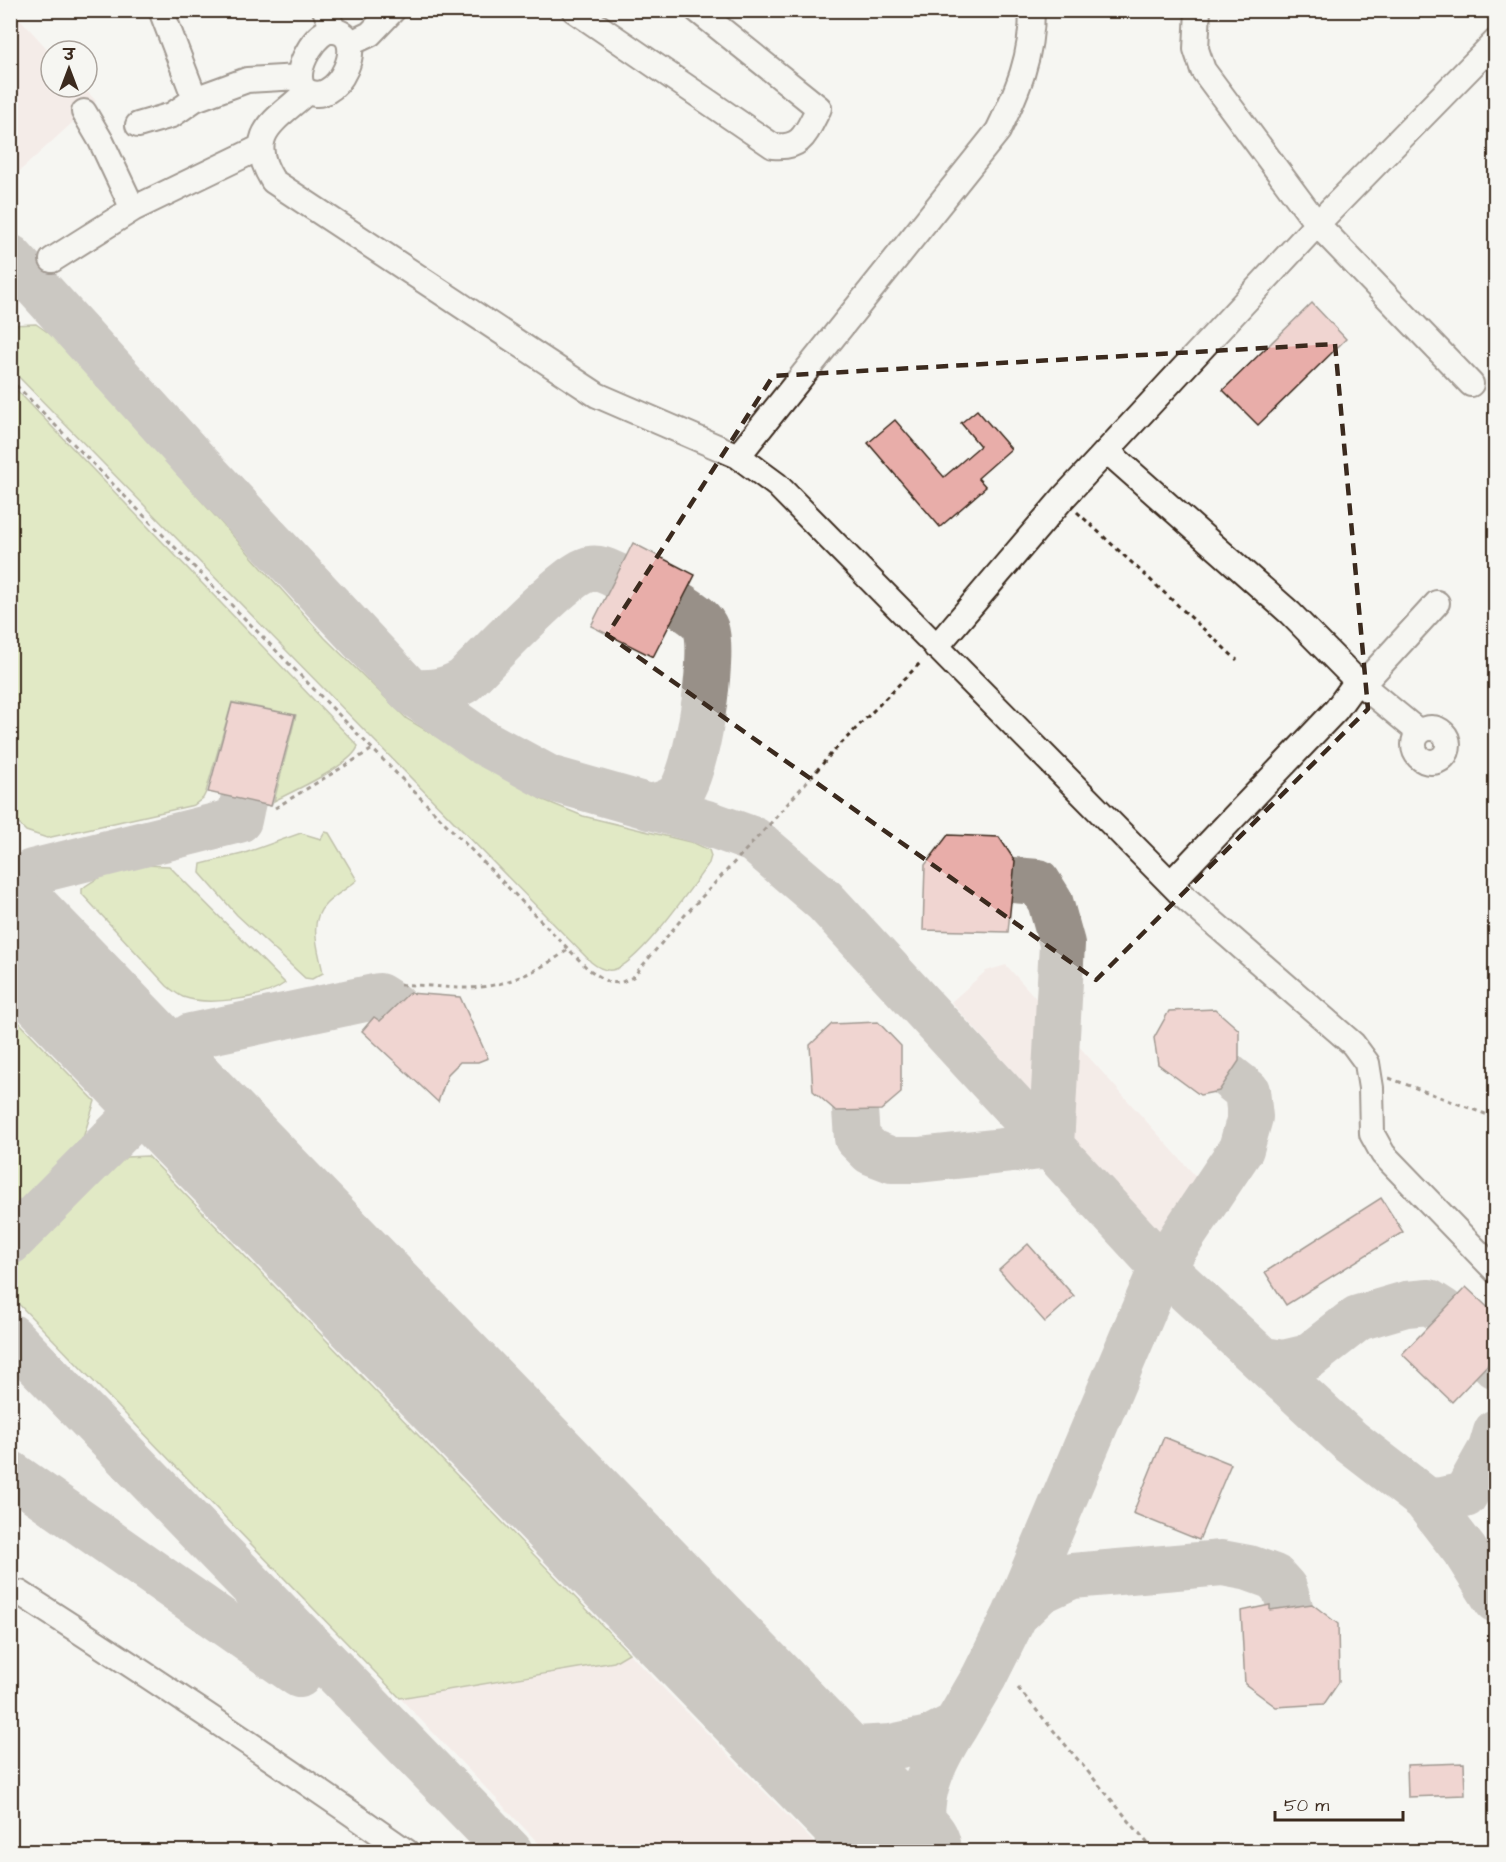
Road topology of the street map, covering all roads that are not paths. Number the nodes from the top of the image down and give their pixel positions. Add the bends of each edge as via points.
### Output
1 (161, 10) edge
2 (393, 10) edge
3 (574, 10) edge
4 (697, 10) edge
5 (1032, 10) edge
6 (1198, 10) edge
7 (337, 28) edge
8 (1496, 41) edge
9 (303, 85) junction
10 (195, 99) junction
11 (84, 112) dead end
12 (138, 125) dead end
13 (259, 148) junction
14 (133, 209) junction
15 (1317, 224) junction
16 (52, 260) dead end
17 (1471, 384) dead end
18 (1107, 451) junction
19 (738, 456) junction
20 (1437, 603) dead end
21 (936, 647) junction
22 (1360, 683) junction
23 (1419, 732) dead end
24 (1172, 882) junction
25 (1496, 1272) edge
26 (10, 1593) edge
27 (407, 1851) edge

1 - 10 lane
2 - 7 lane via 370,34
3 - 4 lane via 773,146 788,148 799,143 819,108
5 - 19 lane via 1032,39 1019,87 998,131
6 - 15 lane via 1196,49 1203,70
7 - 9 lane via 316,40
7 - 9 lane via 350,57 332,89 320,95
8 - 15 lane
9 - 10 lane via 247,80
9 - 13 lane via 266,129
10 - 12 lane via 172,114
11 - 14 lane
13 - 14 lane
13 - 19 lane via 262,163 273,181 597,395
14 - 16 lane
15 - 17 lane
15 - 18 lane
18 - 21 lane
18 - 22 lane via 1290,614
19 - 21 lane via 777,485
20 - 22 lane
21 - 24 lane
22 - 23 lane
22 - 24 lane
24 - 25 lane via 1353,1044 1367,1063 1372,1134 1383,1154
26 - 27 lane via 20,1593 100,1644

